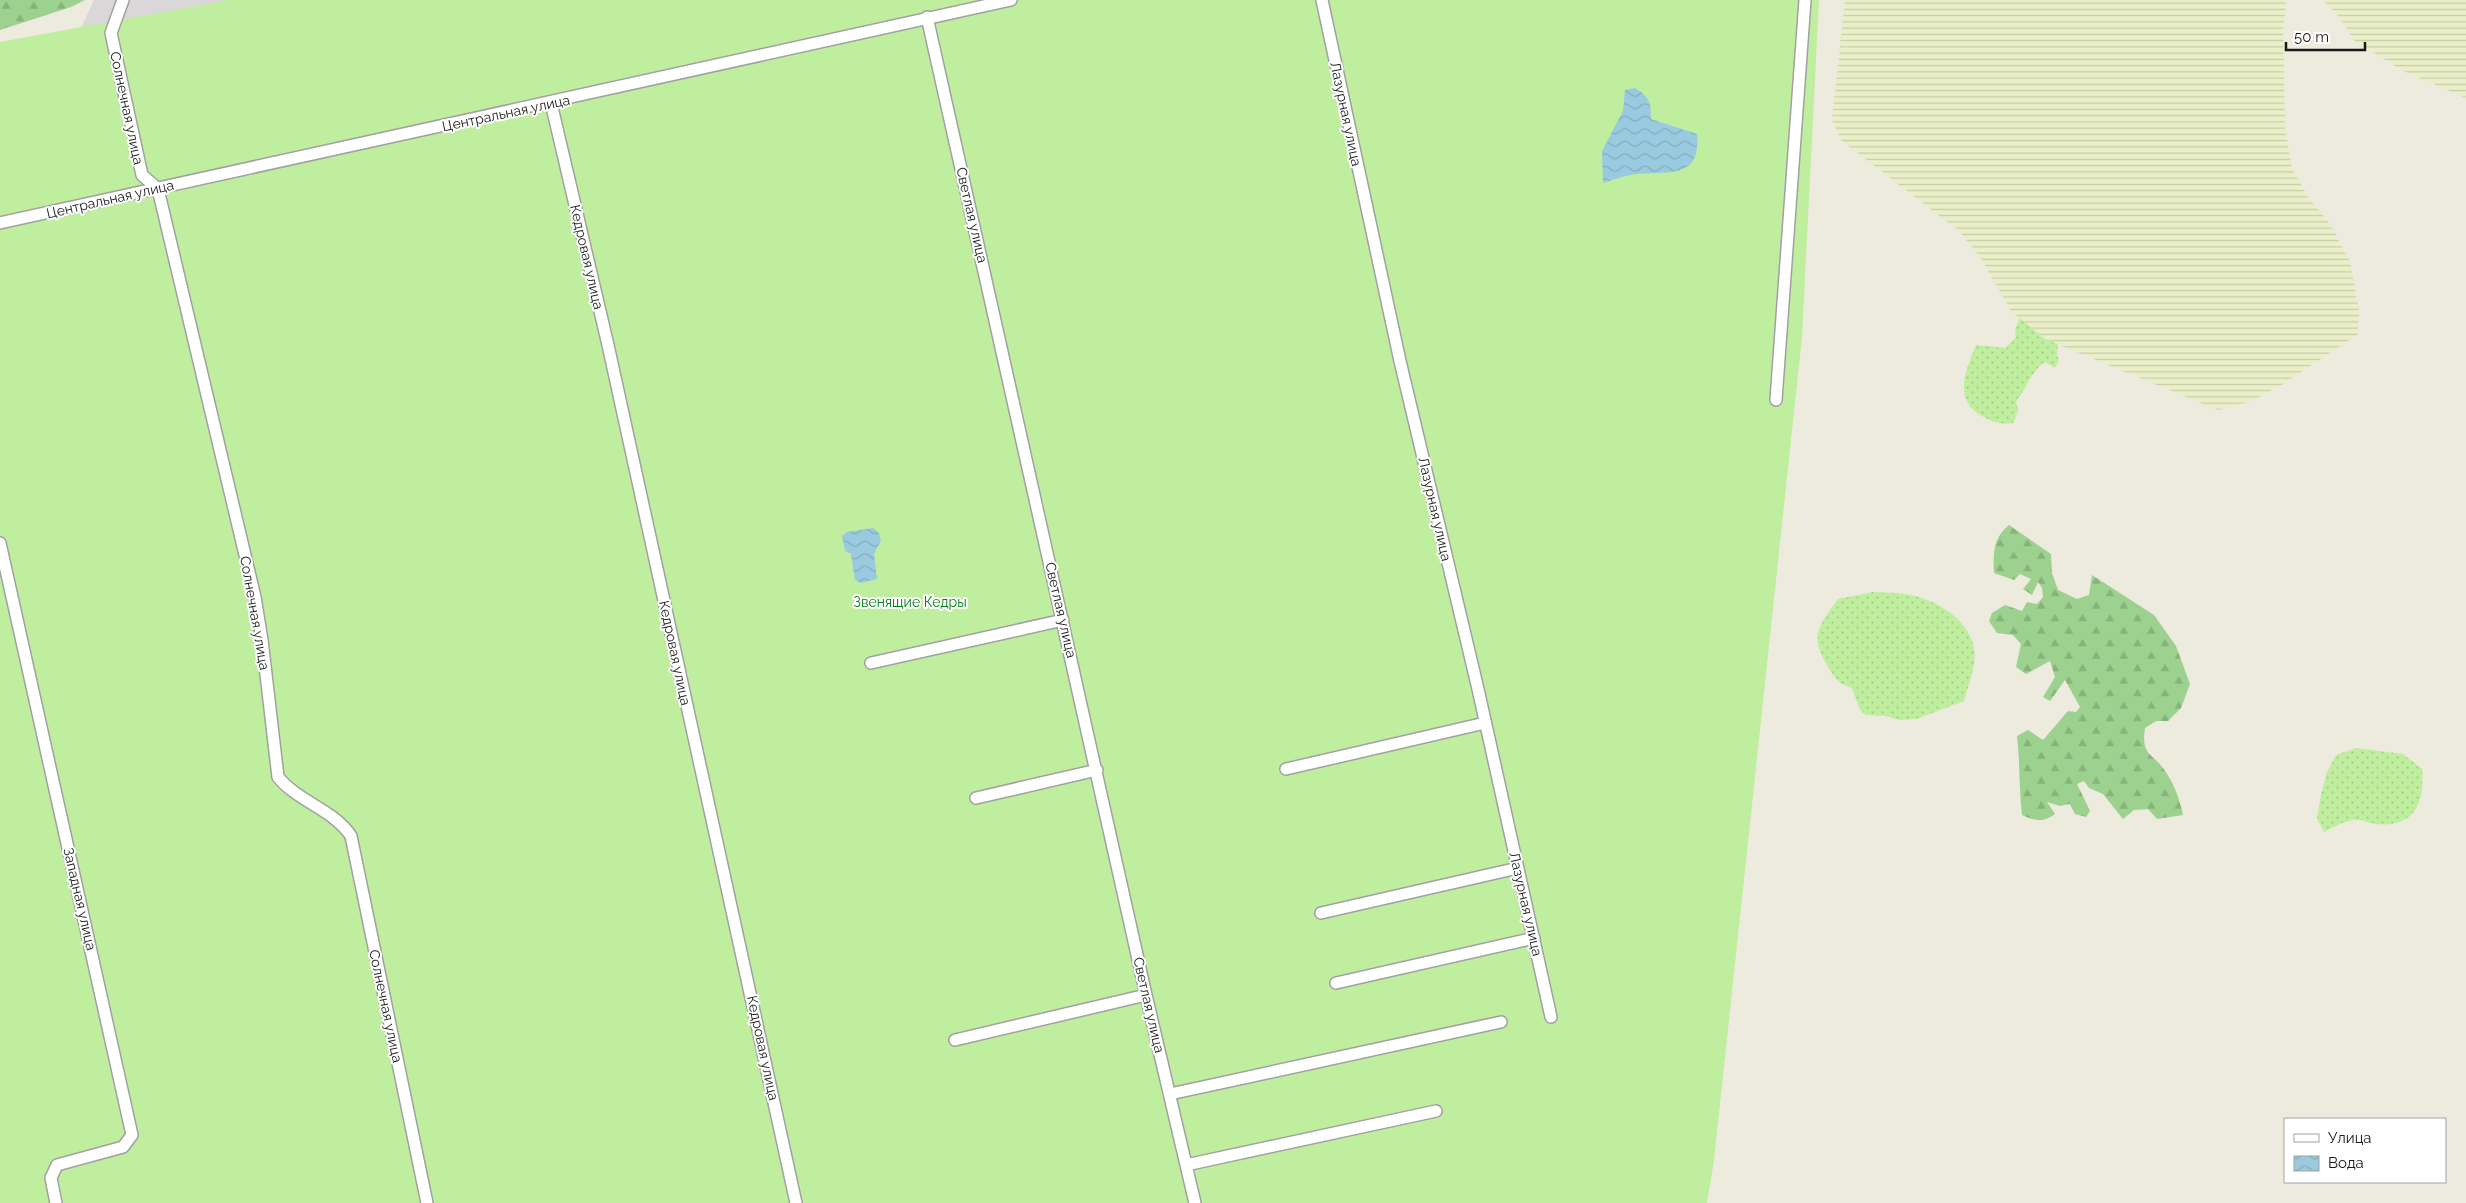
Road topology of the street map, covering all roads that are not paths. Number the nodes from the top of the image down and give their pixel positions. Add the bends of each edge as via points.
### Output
1 (123, 0) edge
2 (1011, 0) edge
3 (1322, 0) edge
4 (1805, 0) edge
5 (927, 17) junction
6 (551, 103) junction
7 (158, 189) junction
8 (0, 223) edge
9 (1776, 400) dead end
10 (0, 543) edge
11 (1063, 620) junction
12 (871, 664) dead end
13 (1485, 723) junction
14 (1286, 769) dead end
15 (1097, 770) junction
16 (976, 798) dead end
17 (1518, 868) junction
18 (1321, 913) dead end
19 (1534, 938) junction
20 (1336, 983) dead end
21 (1146, 995) junction
22 (1551, 1017) dead end
23 (1501, 1022) dead end
24 (955, 1040) dead end
25 (1170, 1094) junction
26 (1436, 1111) dead end
27 (1186, 1165) junction
28 (56, 1203) edge
29 (427, 1203) edge
30 (796, 1203) edge
31 (1196, 1203) edge

1 - 7 street, Солнечная улица via 111,34 142,175
2 - 5 street, Центральная улица
3 - 13 street, Лазурная улица via 1400,361
4 - 9 street
5 - 6 street, Центральная улица
5 - 11 street, Светлая улица
6 - 7 street, Центральная улица
6 - 30 street, Кедровая улица via 609,350
7 - 8 street, Центральная улица
7 - 29 street, Солнечная улица via 255,597 278,777 286,788 343,824 351,836
10 - 28 street, Западная улица via 132,1135 123,1147 57,1165 51,1178
11 - 12 street
11 - 15 street, Светлая улица
13 - 14 street
13 - 17 street, Лазурная улица
15 - 16 street
15 - 21 street, Светлая улица
17 - 18 street
17 - 19 street, Лазурная улица
19 - 20 street
19 - 22 street, Лазурная улица
21 - 24 street
21 - 25 street, Светлая улица
23 - 25 street
25 - 27 street, Светлая улица
26 - 27 street
27 - 31 street, Светлая улица

